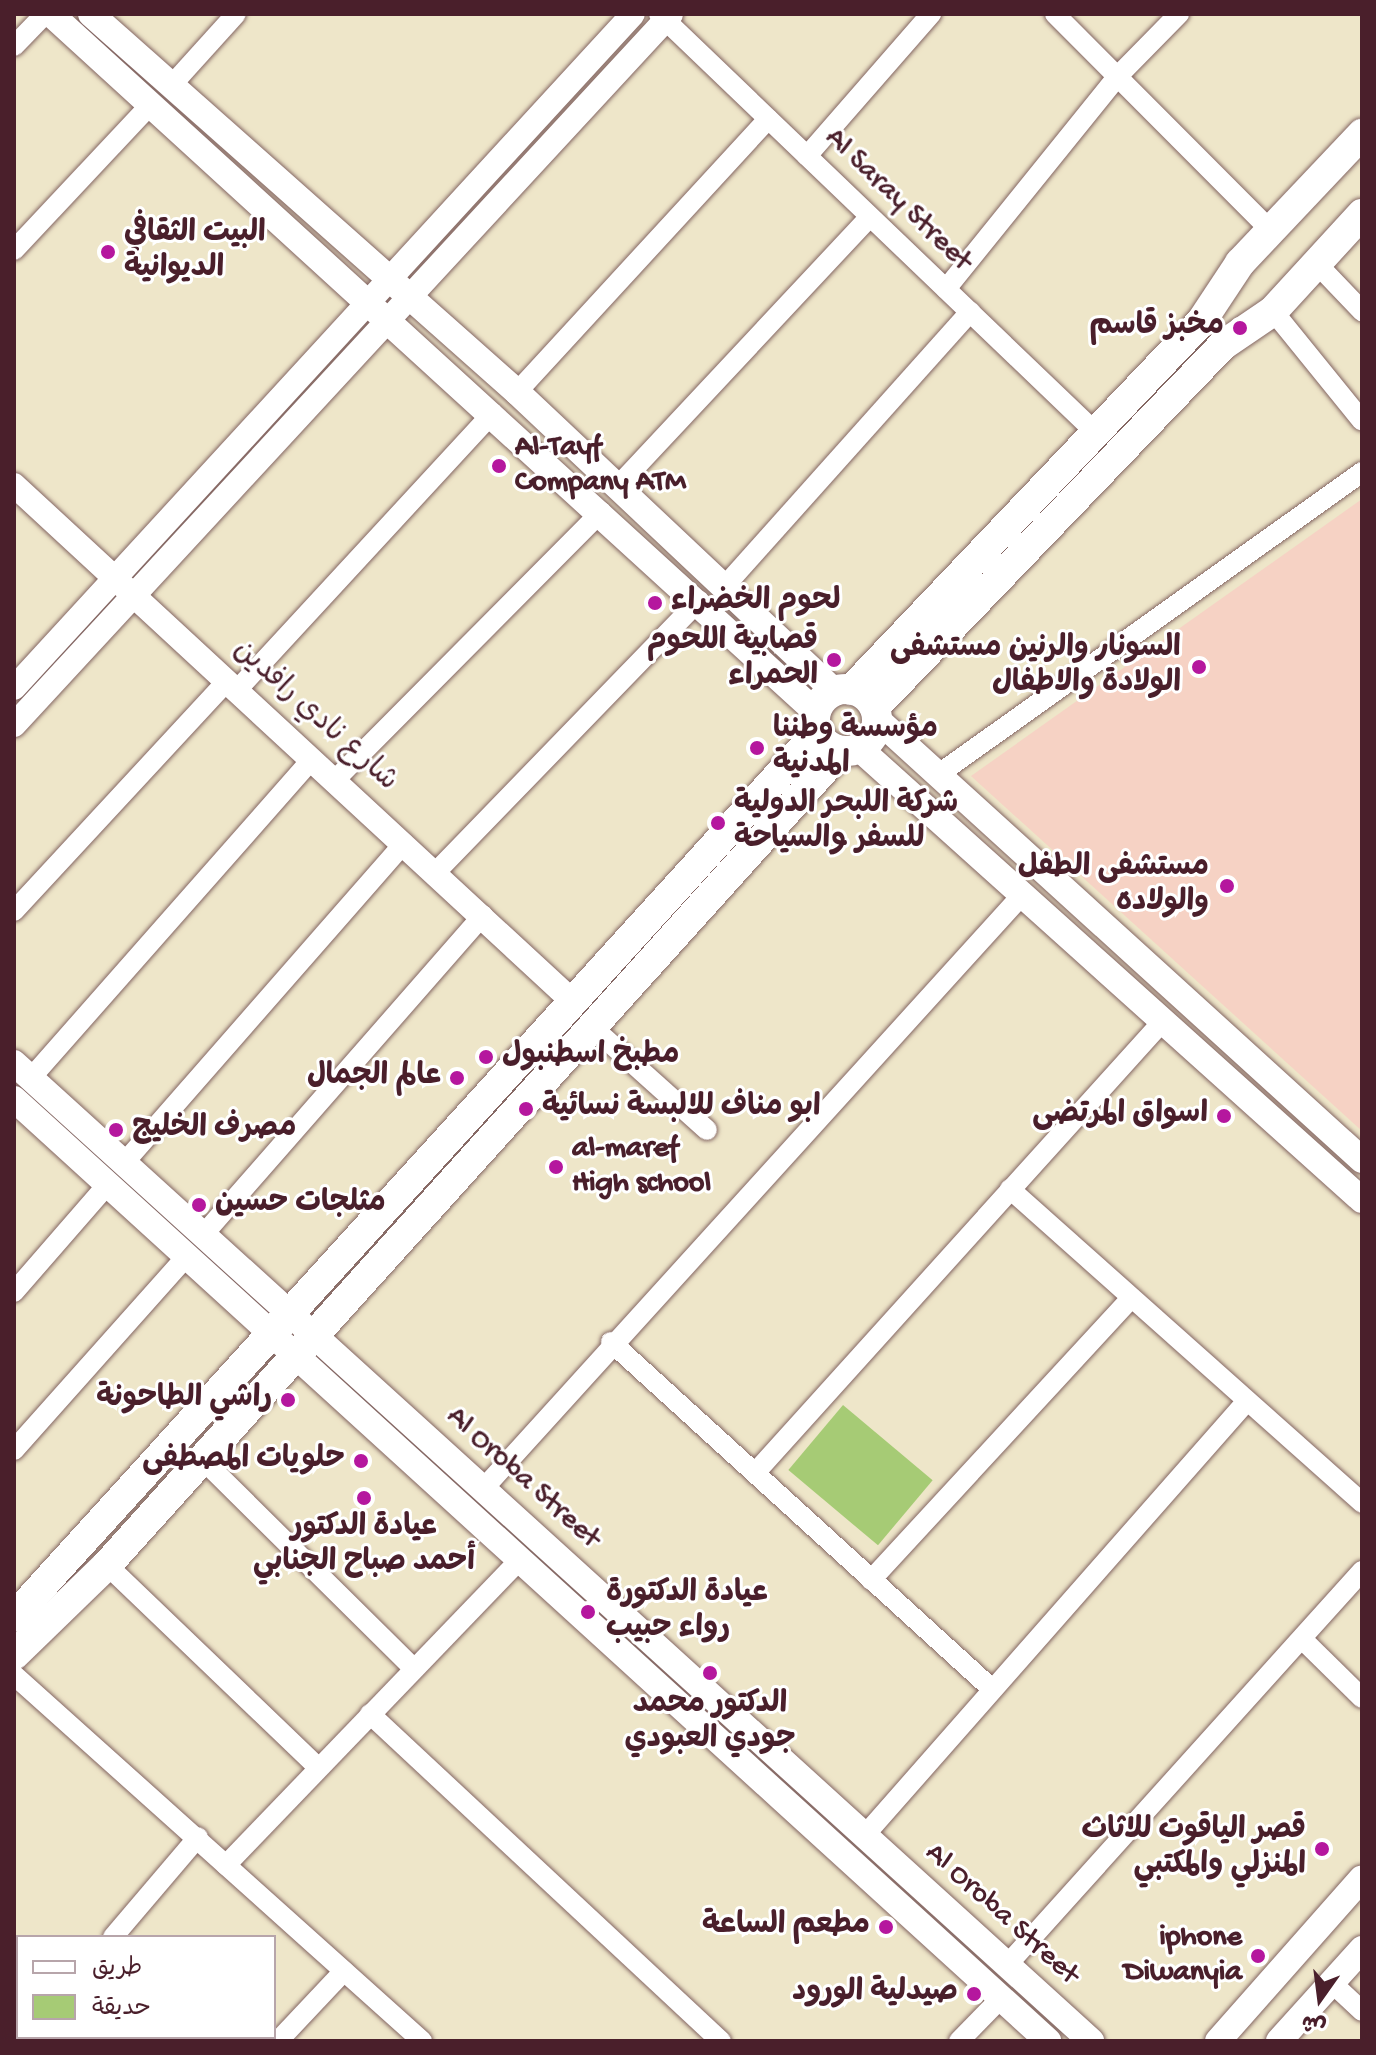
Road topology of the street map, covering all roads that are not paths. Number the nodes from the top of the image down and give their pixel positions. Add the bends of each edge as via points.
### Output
1 (45, 14) edge
2 (51, 14) edge
3 (91, 14) edge
4 (236, 14) edge
5 (633, 14) edge
6 (931, 14) edge
7 (1055, 14) edge
8 (1179, 14) edge
9 (665, 16) edge
10 (14, 46) edge
11 (1116, 78) junction
12 (170, 87) junction
13 (150, 105) junction
14 (768, 119) junction
15 (1362, 134) edge
16 (807, 156) junction
17 (1362, 160) edge
18 (1362, 189) edge
19 (1362, 214) edge
20 (870, 217) junction
21 (1294, 248) junction
22 (14, 250) edge
23 (401, 289) junction
24 (946, 289) junction
25 (1273, 311) junction
26 (1362, 311) edge
27 (970, 312) junction
28 (381, 313) junction
29 (1223, 345) junction
30 (517, 392) junction
31 (493, 413) junction
32 (1362, 421) edge
33 (1094, 431) junction
34 (1362, 472) edge
35 (14, 485) edge
36 (617, 487) junction
37 (601, 512) junction
38 (117, 578) junction
39 (725, 586) junction
40 (137, 599) junction
41 (699, 601) junction
42 (232, 685) junction
43 (14, 688) edge
44 (847, 719) junction
45 (14, 725) edge
46 (312, 759) junction
47 (939, 774) junction
48 (335, 780) junction
49 (404, 843) junction
50 (436, 872) junction
51 (1022, 895) junction
52 (14, 911) edge
53 (483, 915) junction
54 (569, 998) junction
55 (1163, 1021) junction
56 (590, 1025) junction
57 (19, 1093) edge
58 (1328, 1128) junction
59 (707, 1130) dead end
60 (1305, 1149) junction
61 (1362, 1160) edge
62 (124, 1163) junction
63 (108, 1184) junction
64 (1010, 1189) junction
65 (1362, 1200) edge
66 (195, 1245) junction
67 (14, 1292) edge
68 (1131, 1298) junction
69 (294, 1333) junction
70 (611, 1342) junction
71 (1247, 1401) junction
72 (14, 1450) edge
73 (201, 1458) junction
74 (755, 1473) junction
75 (484, 1488) junction
76 (1362, 1503) edge
77 (521, 1558) junction
78 (107, 1565) junction
79 (1362, 1571) edge
80 (871, 1580) junction
81 (14, 1617) edge
82 (1302, 1639) junction
83 (14, 1655) edge
84 (413, 1668) junction
85 (14, 1675) edge
86 (992, 1689) junction
87 (1362, 1698) edge
88 (370, 1714) junction
89 (318, 1767) junction
90 (865, 1835) junction
91 (198, 1837) junction
92 (226, 1865) junction
93 (1362, 1878) edge
94 (115, 1935) edge
95 (1362, 1949) edge
96 (1008, 1964) junction
97 (344, 1971) junction
98 (1332, 1983) junction
99 (1001, 1998) junction
100 (1362, 2011) edge
101 (278, 2041) edge
102 (422, 2041) edge
103 (721, 2041) edge
104 (959, 2041) edge
105 (1048, 2041) edge
106 (1091, 2041) edge
107 (1218, 2041) edge
108 (1279, 2041) edge

1 - 10 street
2 - 13 main road
3 - 12 main road
4 - 12 street
5 - 23 street
6 - 16 street
7 - 11 street
8 - 11 street
9 - 14 street, Al Saray Street
9 - 23 street
11 - 21 street
11 - 24 street
12 - 23 main road
13 - 22 street
13 - 28 main road
14 - 16 street, Al Saray Street
14 - 30 street
15 - 21 main road
16 - 20 street, Al Saray Street
17 - 21 main road
18 - 21 main road
19 - 21 main road
20 - 24 street, Al Saray Street
20 - 36 street
21 - 25 main road
21 - 26 street
21 - 29 main road
21 - 33 main road via 1201,322
23 - 28 street
23 - 30 main road
24 - 27 street, Al Saray Street
25 - 29 main road
25 - 32 street
27 - 33 street, Al Saray Street
27 - 39 street
28 - 31 main road
28 - 38 street
28 - 40 street
29 - 44 main road
30 - 36 main road
31 - 37 main road
31 - 42 street
33 - 44 main road
34 - 47 street
35 - 38 street, شارع نادي رافدين
36 - 39 main road
37 - 41 main road
37 - 48 street
38 - 40 street, شارع نادي رافدين
38 - 43 street
39 - 44 main road
40 - 42 street, شارع نادي رافدين
40 - 45 street
41 - 44 main road
41 - 50 street
42 - 46 street, شارع نادي رافدين
42 - 52 street
44 - 47 main road
44 - 51 main road
44 - 54 main road
44 - 56 main road
46 - 48 street, شارع نادي رافدين
46 - 57 street
47 - 58 main road
48 - 49 street, شارع نادي رافدين
49 - 50 street, شارع نادي رافدين
49 - 62 street
50 - 53 street, شارع نادي رافدين
51 - 55 main road
51 - 70 street
53 - 54 street, شارع نادي رافدين
53 - 66 street
54 - 69 main road
55 - 60 main road
55 - 64 street
56 - 59 street
56 - 69 main road
57 - 62 main road, Al Oroba Street
57 - 63 main road, Al Oroba Street
58 - 60 main road
58 - 61 main road
60 - 65 main road
62 - 66 main road, Al Oroba Street
63 - 66 main road, Al Oroba Street
63 - 67 street
64 - 68 street
64 - 74 street
66 - 69 main road, Al Oroba Street
66 - 72 street
68 - 71 street
68 - 80 street
69 - 73 main road
69 - 75 main road, Al Oroba Street
69 - 77 main road, Al Oroba Street
69 - 81 main road
70 - 74 street
70 - 75 street
71 - 76 street
71 - 86 street
73 - 78 main road
73 - 84 street
74 - 80 street
75 - 90 main road, Al Oroba Street
77 - 84 street
77 - 99 main road, Al Oroba Street
78 - 83 main road
78 - 89 street
79 - 82 street
80 - 86 street
82 - 87 street
82 - 96 street
84 - 88 street
85 - 91 street
86 - 90 street
88 - 89 street
88 - 103 street
89 - 92 street
90 - 96 main road, Al Oroba Street
91 - 92 street
91 - 94 street
92 - 97 street
93 - 107 main road
95 - 98 main road
96 - 106 main road, Al Oroba Street
97 - 101 street
97 - 102 street
98 - 100 street
98 - 108 main road
99 - 104 street
99 - 105 main road, Al Oroba Street

